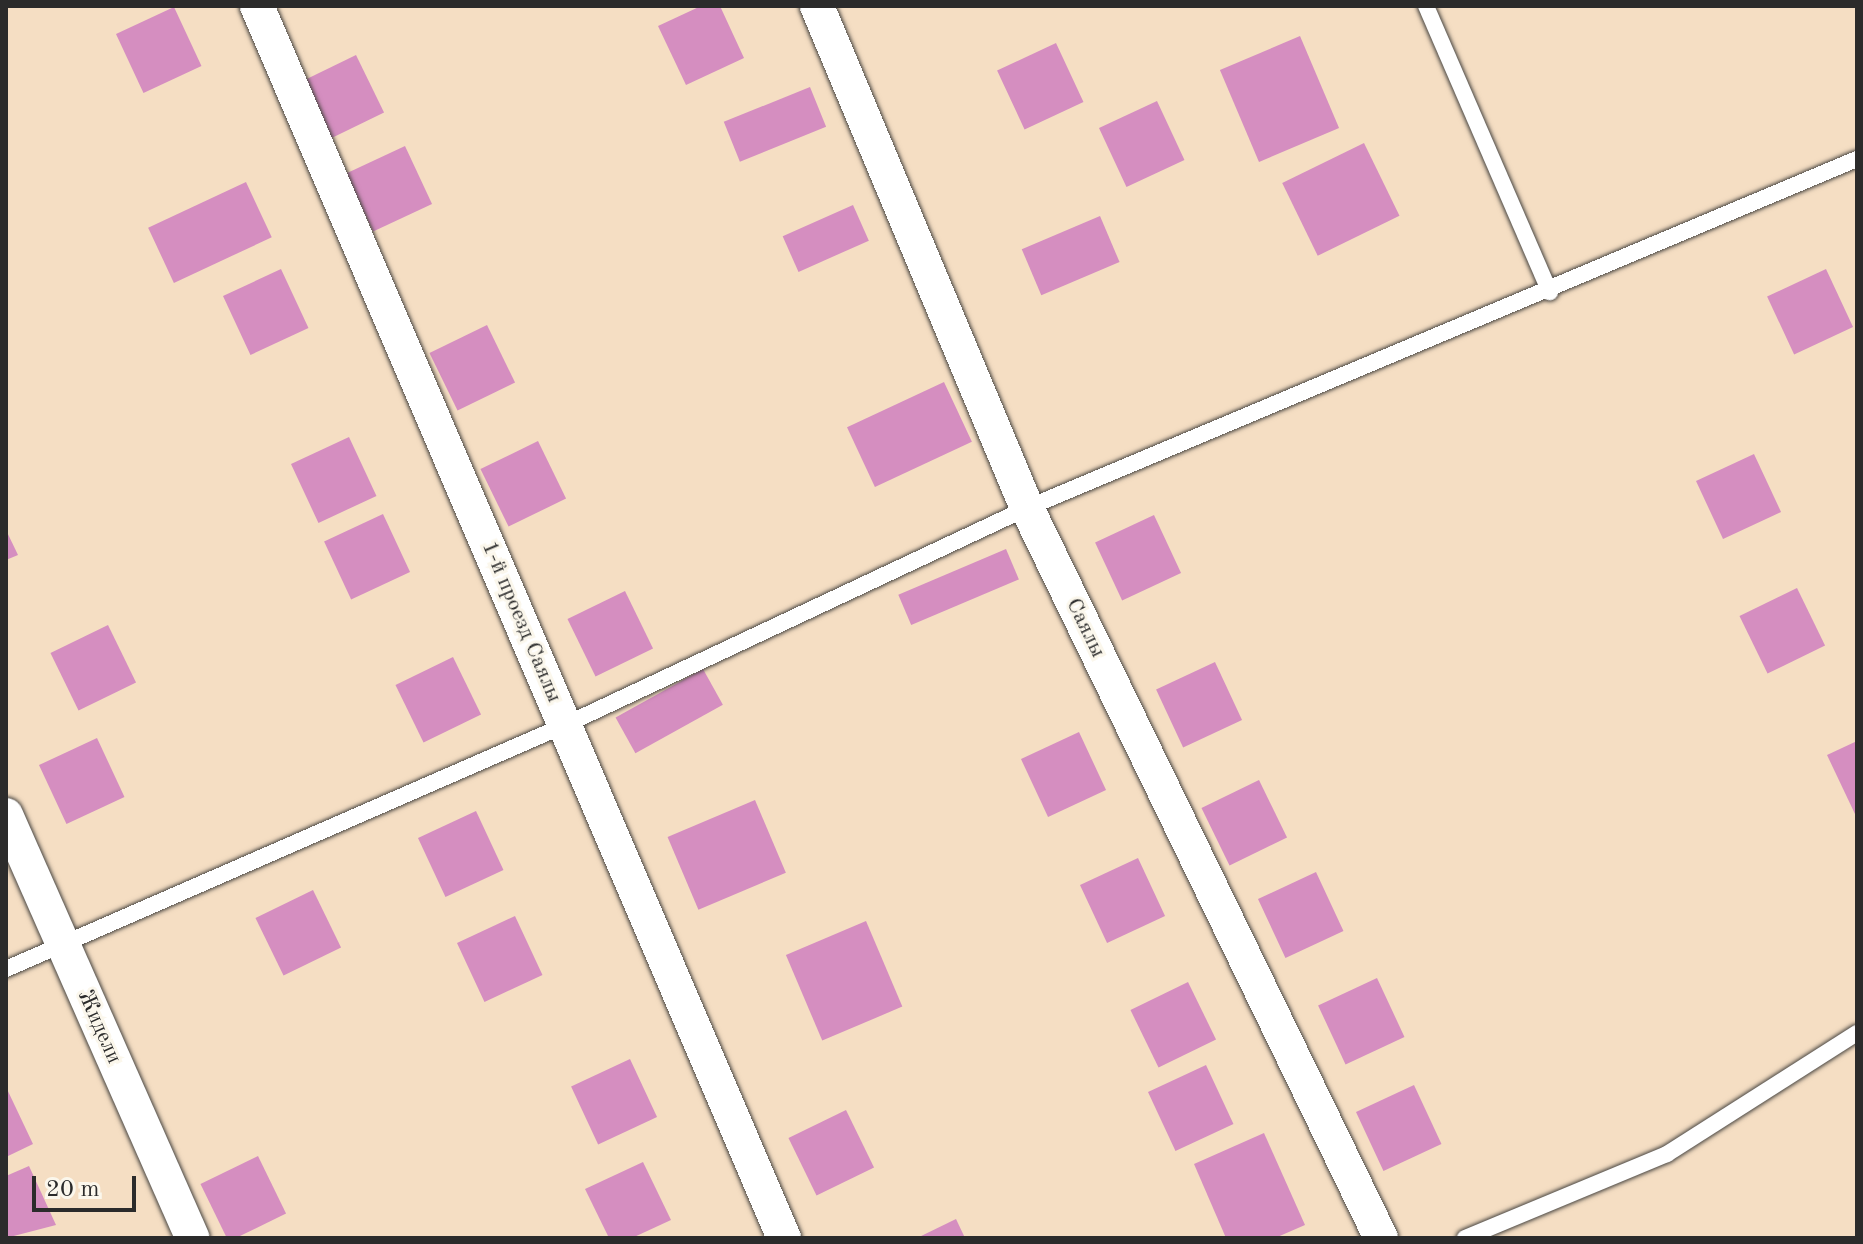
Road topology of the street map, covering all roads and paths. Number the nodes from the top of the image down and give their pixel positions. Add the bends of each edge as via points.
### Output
1 (257, 6) edge
2 (817, 6) edge
3 (1426, 6) edge
4 (1857, 159) edge
5 (1550, 292) junction
6 (1027, 508) junction
7 (565, 725) junction
8 (6, 815) edge
9 (63, 948) junction
10 (6, 969) edge
11 (1857, 1033) edge
12 (193, 1238) edge
13 (784, 1238) edge
14 (1381, 1238) edge
15 (1465, 1238) edge

1 - 7 street, 1-й проезд Саялы
2 - 6 street, Саялы
3 - 5 lane
4 - 5 lane
5 - 6 lane
6 - 7 lane
6 - 14 street, Саялы
7 - 9 lane
7 - 13 street, 1-й проезд Саялы
8 - 9 street, Жидели
9 - 10 lane
9 - 12 street, Жидели
11 - 15 lane via 1667,1154

